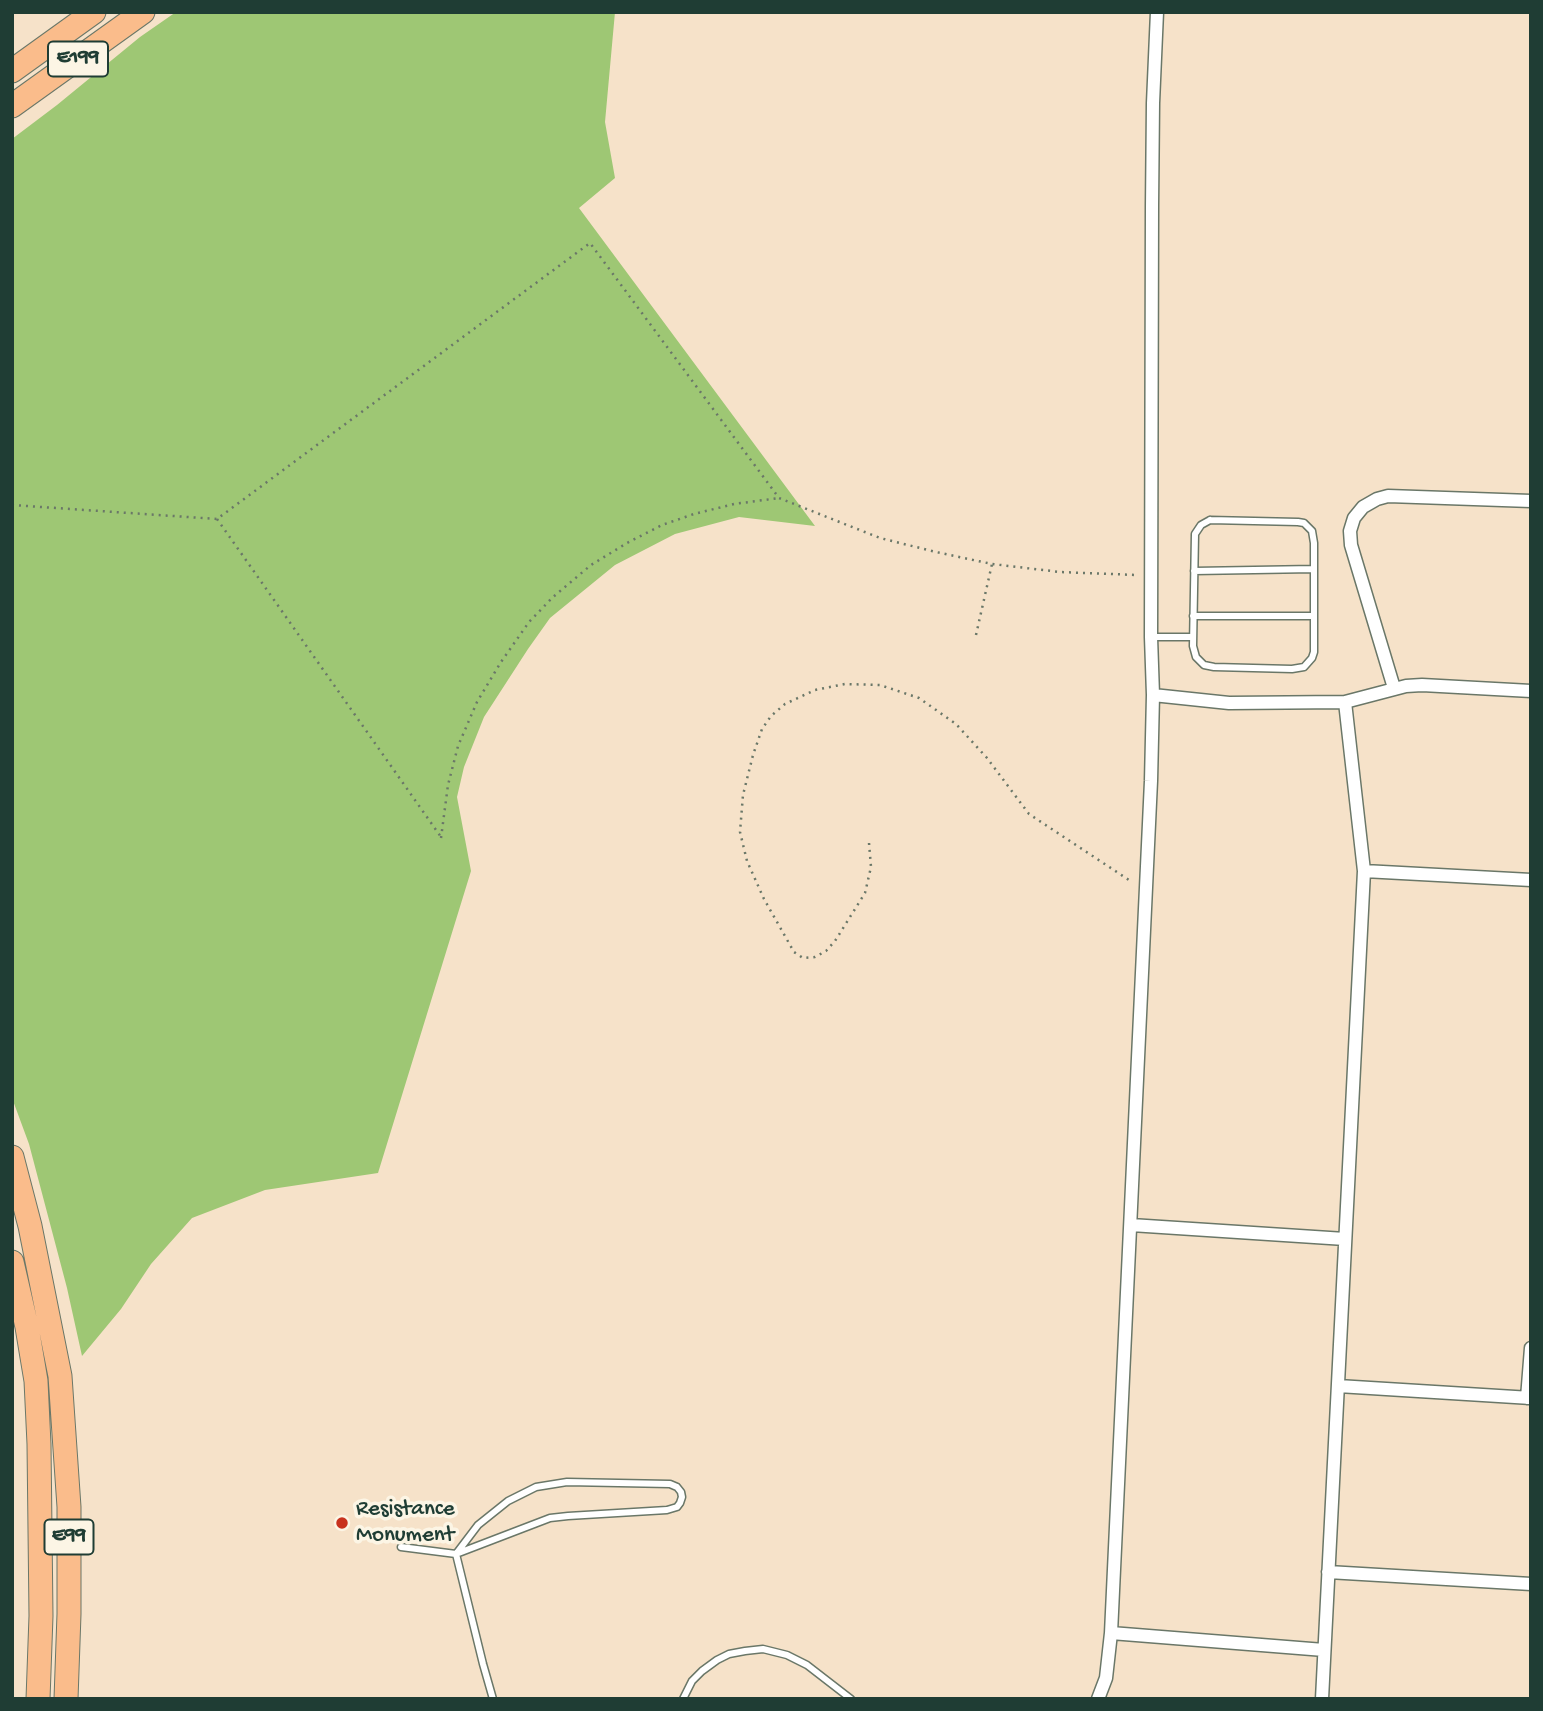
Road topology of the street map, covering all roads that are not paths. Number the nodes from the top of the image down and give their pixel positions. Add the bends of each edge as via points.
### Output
1 (94, 12) edge
2 (143, 12) edge
3 (1157, 12) edge
4 (12, 71) edge
5 (12, 106) edge
6 (1531, 501) edge
7 (1314, 569) junction
8 (1194, 571) junction
9 (1193, 616) junction
10 (1314, 616) junction
11 (1193, 637) junction
12 (1151, 638) junction
13 (1394, 688) junction
14 (1531, 691) edge
15 (1153, 695) junction
16 (1345, 702) junction
17 (1364, 871) junction
18 (1531, 880) edge
19 (12, 1157) edge
20 (1131, 1225) junction
21 (1345, 1239) junction
22 (12, 1262) edge
23 (1531, 1349) edge
24 (1338, 1386) junction
25 (1529, 1398) edge
26 (401, 1547) dead end
27 (456, 1554) junction
28 (1328, 1572) junction
29 (1531, 1584) edge
30 (1111, 1633) junction
31 (1324, 1650) junction
32 (38, 1699) edge
33 (66, 1699) edge
34 (493, 1699) edge
35 (683, 1699) edge
36 (851, 1699) edge
37 (1098, 1699) edge
38 (1322, 1699) edge

1 - 4 highway, E199
2 - 5 highway, E199
3 - 12 street
6 - 13 street via 1388,496 1363,507 1354,518 1352,545
7 - 8 lane
7 - 8 lane via 1314,537 1304,523 1215,520 1197,529
7 - 10 lane
8 - 9 lane
9 - 10 lane
9 - 11 lane
10 - 11 lane via 1314,652 1298,669 1209,667 1196,657
11 - 12 lane
12 - 15 street
13 - 14 street via 1422,685
13 - 16 street
15 - 16 street via 1229,703
15 - 20 street
16 - 17 street
17 - 18 street
17 - 21 street
19 - 33 highway, E99 via 60,1376 69,1507
20 - 21 street
20 - 30 street
21 - 24 street
22 - 32 highway, E99 via 36,1381 41,1616
23 - 25 street
24 - 25 street
24 - 28 street
26 - 27 lane
27 - 27 lane via 550,1518 667,1510 677,1507 681,1492 670,1485 567,1482 536,1488 508,1501 478,1525
27 - 34 lane
28 - 29 street
28 - 31 street
30 - 31 street
30 - 37 street via 1106,1678
31 - 38 street
35 - 36 lane via 692,1681 717,1660 763,1649 807,1665

